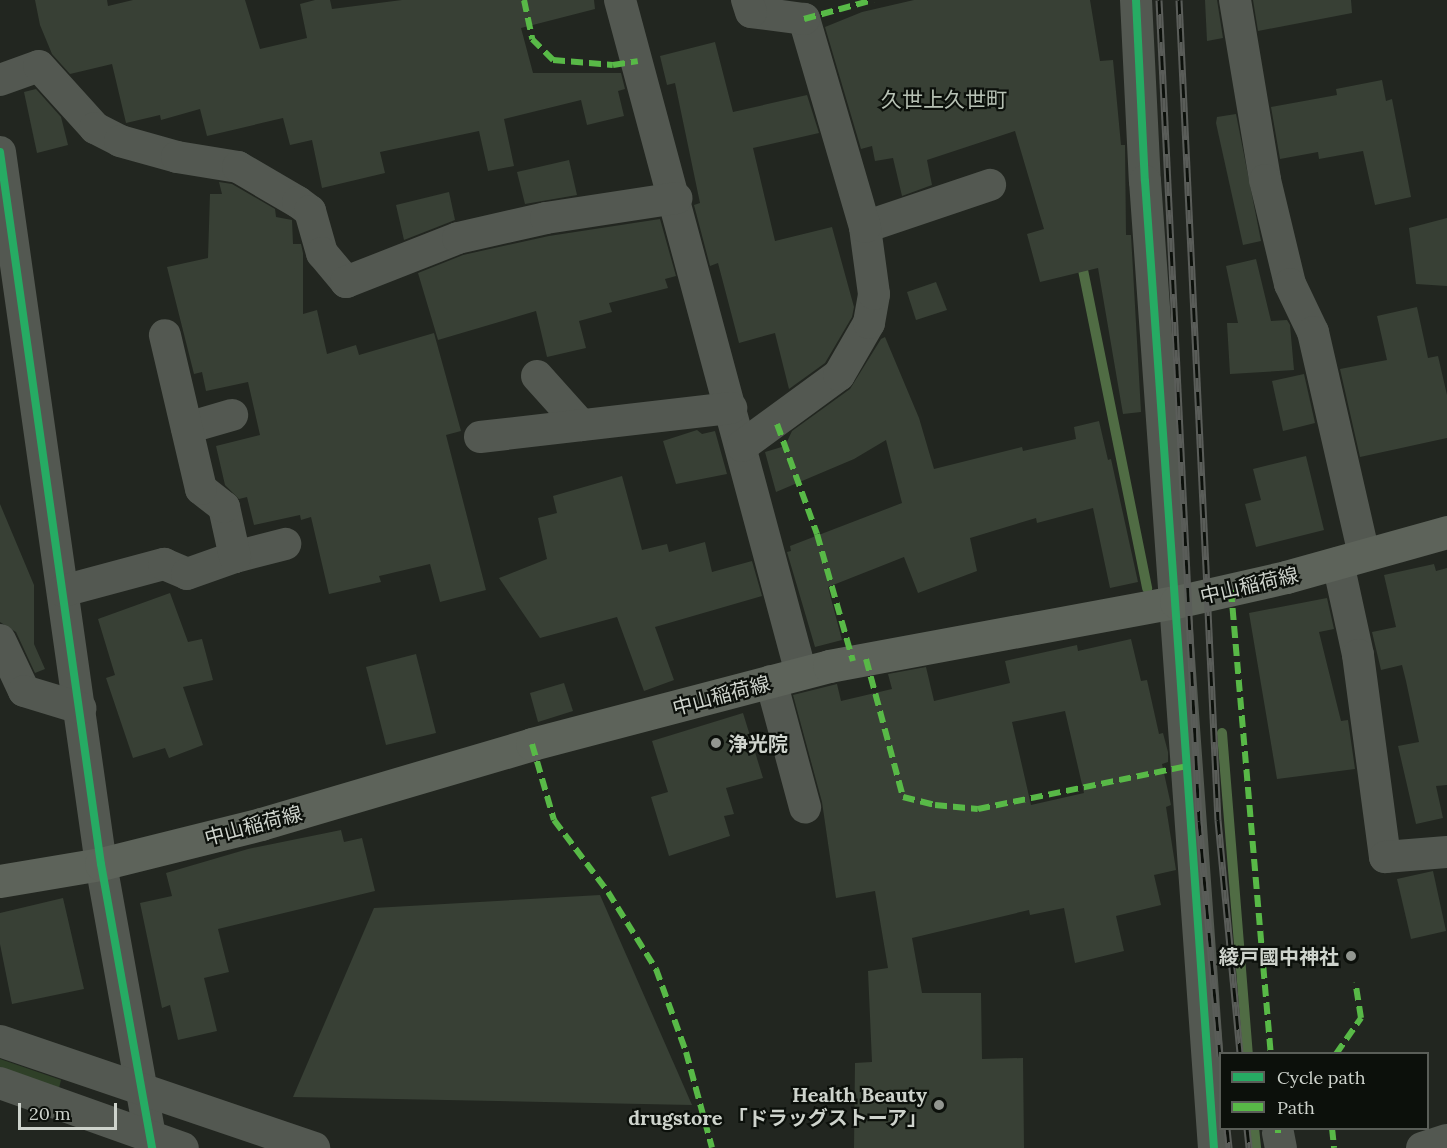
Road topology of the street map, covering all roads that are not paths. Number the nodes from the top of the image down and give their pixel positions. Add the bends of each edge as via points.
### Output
1 (620, 0) edge
2 (747, 0) edge
3 (1136, 0) edge
4 (1234, 0) edge
5 (0, 80) edge
6 (0, 152) edge
7 (990, 185) dead end
8 (676, 198) junction
9 (865, 227) junction
10 (165, 335) dead end
11 (537, 376) dead end
12 (731, 408) junction
13 (232, 415) dead end
14 (581, 425) junction
15 (187, 428) junction
16 (480, 437) dead end
17 (742, 446) junction
18 (1447, 532) edge
19 (285, 544) dead end
20 (235, 557) junction
21 (1351, 559) junction
22 (63, 591) junction
23 (1176, 602) junction
24 (0, 640) edge
25 (786, 677) junction
26 (80, 708) junction
27 (805, 807) dead end
28 (1447, 852) edge
29 (101, 864) junction
30 (0, 881) edge
31 (0, 1041) edge
32 (0, 1083) edge
33 (144, 1088) junction
34 (1447, 1140) edge
35 (152, 1141) edge
36 (183, 1148) edge
37 (314, 1148) edge
38 (1214, 1148) edge
39 (1422, 1148) edge

1 - 8 street
2 - 9 street via 751,12 804,19
3 - 23 street via 1144,181
4 - 21 street via 1265,180 1290,284 1313,332
5 - 8 street via 39,66 95,128 111,137 177,157 238,167 298,202 310,211 322,253 346,282 458,238 546,218
6 - 22 street
7 - 9 street
8 - 12 street
9 - 17 street via 874,294 869,323 855,353 819,393
10 - 15 street
11 - 14 street
12 - 14 street
12 - 17 street
13 - 15 street
14 - 16 street
15 - 20 street via 201,489 224,507
17 - 25 street
18 - 21 main road, 中山稲荷線
19 - 20 street
20 - 22 street via 187,574 164,564
21 - 23 main road, 中山稲荷線
21 - 28 street via 1358,655 1385,857
22 - 26 street
23 - 25 main road, 中山稲荷線
23 - 38 street
24 - 26 street via 24,691
25 - 27 street
25 - 29 main road, 中山稲荷線 via 532,744 261,824
26 - 29 street
29 - 30 main road, 中山稲荷線
29 - 33 street
31 - 33 street
32 - 35 street
33 - 35 street
33 - 37 street
34 - 39 street
35 - 36 street

